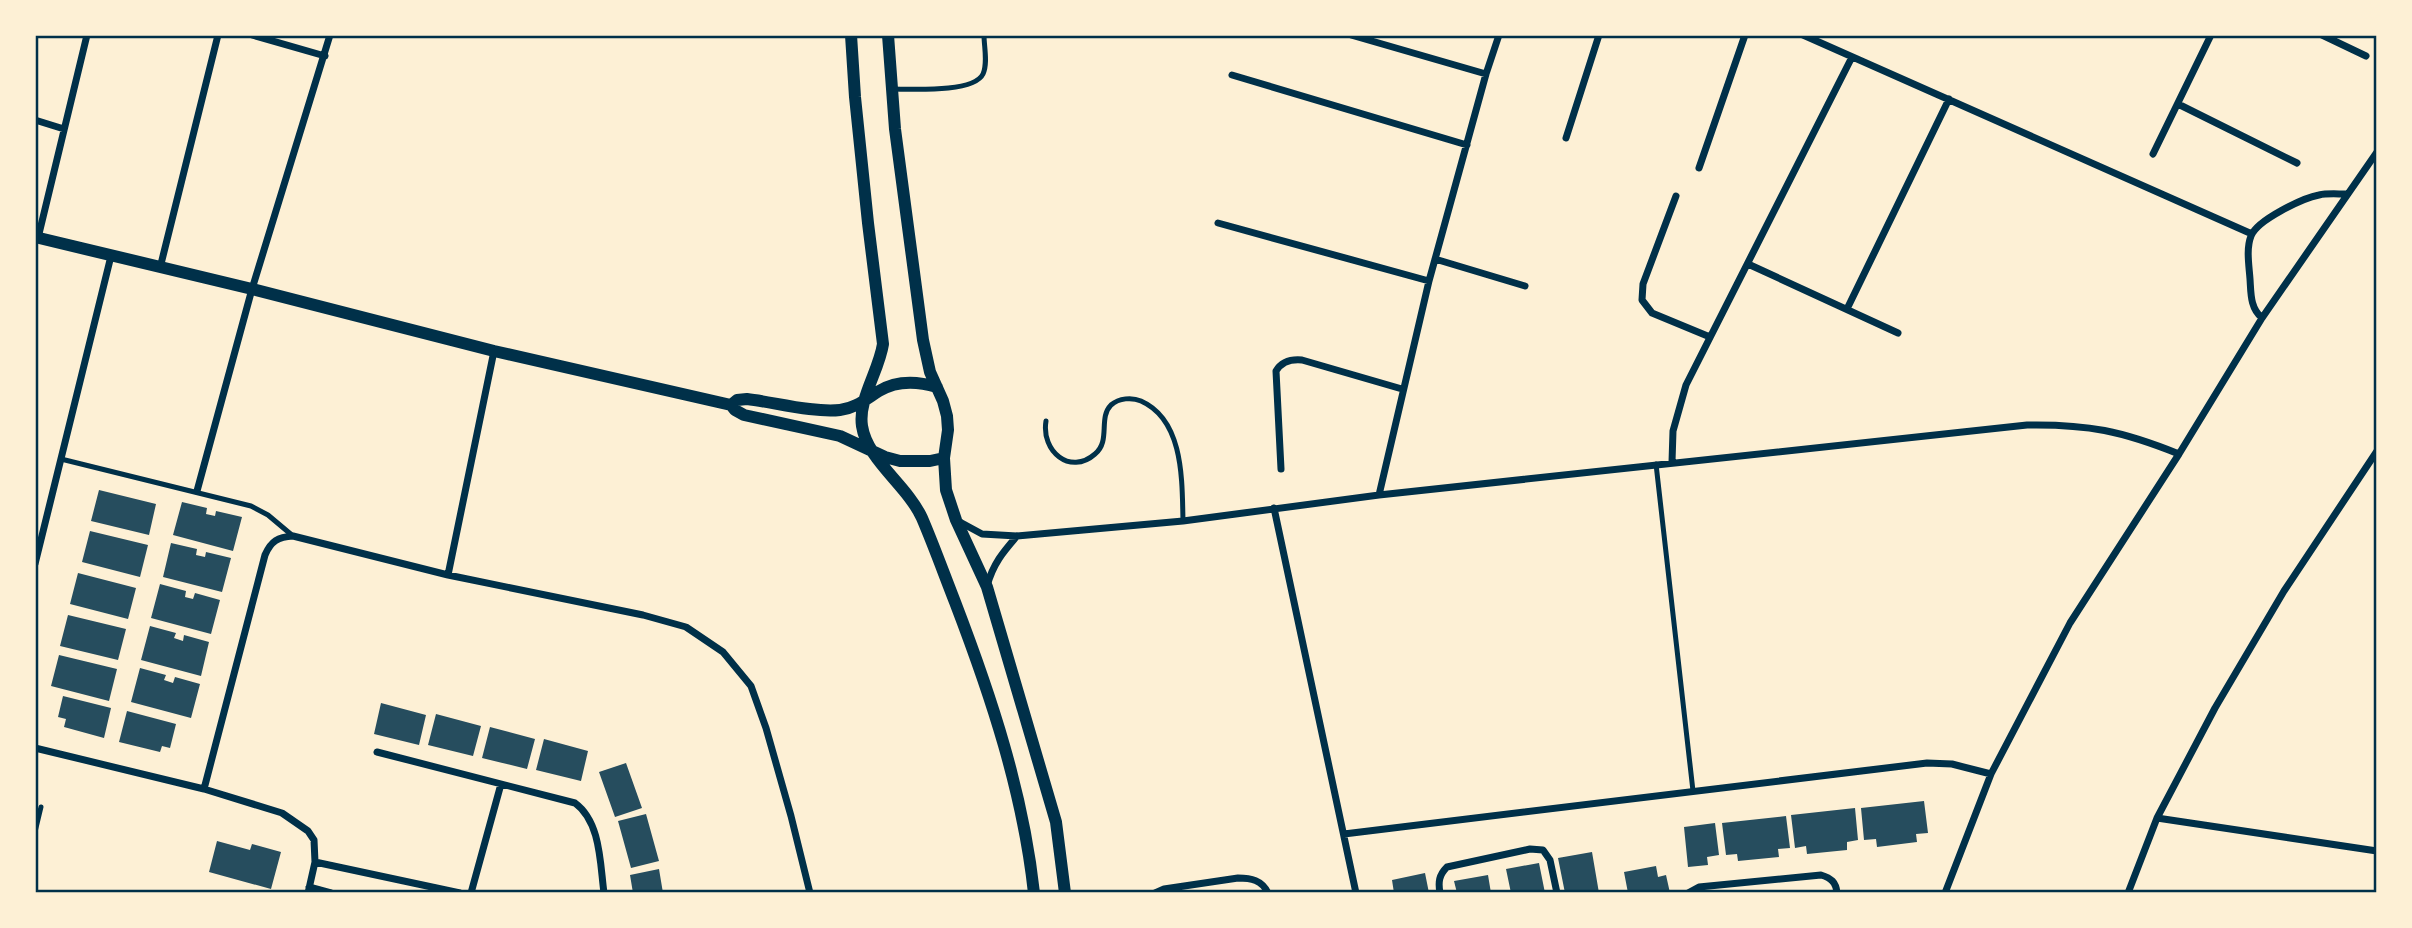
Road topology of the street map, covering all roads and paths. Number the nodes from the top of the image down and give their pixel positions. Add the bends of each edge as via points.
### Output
1 (87, 35) edge
2 (218, 35) edge
3 (252, 35) edge
4 (330, 35) edge
5 (851, 35) edge
6 (888, 35) edge
7 (984, 35) edge
8 (1351, 35) edge
9 (1499, 35) edge
10 (1599, 35) edge
11 (1745, 35) edge
12 (1802, 35) edge
13 (2211, 35) edge
14 (2322, 35) edge
15 (325, 56) junction
16 (2366, 56) dead end
17 (1852, 57) junction
18 (1486, 74) junction
19 (1232, 75) dead end
20 (892, 89) junction
21 (1949, 99) junction
22 (2178, 104) junction
23 (35, 120) edge
24 (64, 129) junction
25 (1566, 138) dead end
26 (1467, 145) junction
27 (2377, 152) edge
28 (2153, 154) dead end
29 (2297, 163) dead end
30 (1699, 168) dead end
31 (2346, 194) junction
32 (1676, 196) dead end
33 (1218, 223) dead end
34 (2252, 234) junction
35 (36, 237) edge
36 (111, 256) junction
37 (1435, 259) junction
38 (1748, 264) junction
39 (160, 268) junction
40 (1429, 281) junction
41 (1525, 286) dead end
42 (252, 289) junction
43 (1847, 309) junction
44 (2262, 318) junction
45 (1898, 333) dead end
46 (1710, 337) junction
47 (494, 351) junction
48 (937, 387) junction
49 (1402, 389) junction
50 (865, 401) junction
51 (731, 405) junction
52 (1046, 421) dead end
53 (872, 451) junction
54 (2377, 451) edge
55 (2179, 454) junction
56 (944, 458) junction
57 (61, 459) junction
58 (1672, 462) junction
59 (1656, 464) junction
60 (1282, 469) dead end
61 (197, 491) junction
62 (1379, 495) junction
63 (1274, 508) junction
64 (956, 520) junction
65 (1182, 521) junction
66 (293, 536) junction
67 (1017, 537) junction
68 (35, 564) edge
69 (448, 575) junction
70 (987, 587) junction
71 (35, 748) edge
72 (377, 752) dead end
73 (1991, 774) junction
74 (501, 784) junction
75 (204, 789) junction
76 (1693, 792) junction
77 (41, 807) dead end
78 (2157, 818) junction
79 (35, 832) edge
80 (1344, 834) junction
81 (2377, 852) edge
82 (315, 862) junction
83 (308, 890) edge
84 (331, 893) edge
85 (460, 893) edge
86 (471, 893) edge
87 (604, 893) edge
88 (810, 893) edge
89 (1034, 893) edge
90 (1065, 893) edge
91 (1155, 893) edge
92 (1268, 893) edge
93 (1356, 893) edge
94 (1440, 893) edge
95 (1557, 893) edge
96 (1688, 893) edge
97 (1838, 893) edge
98 (1945, 893) edge
99 (2128, 893) edge

1 - 24 street
2 - 39 street
3 - 15 street
4 - 15 street
5 - 50 street via 883,344
6 - 20 street
7 - 20 lane via 984,70 975,83
8 - 18 street
9 - 18 street
10 - 25 street
11 - 30 street
12 - 17 street
13 - 22 street
14 - 16 street
15 - 42 street
17 - 21 street
17 - 38 street
18 - 26 street
19 - 26 street
20 - 48 street via 923,340
21 - 34 street
21 - 43 street
22 - 28 street
22 - 29 street
23 - 24 street
24 - 35 street
26 - 37 street
27 - 31 street
31 - 34 street via 2312,196 2266,219
31 - 44 street
32 - 46 street via 1643,285 1642,300 1652,313
33 - 40 street
34 - 44 street via 2251,300
35 - 36 street
36 - 39 street
36 - 57 street
37 - 40 street
37 - 41 street
38 - 43 street
38 - 46 street
39 - 42 street
40 - 49 street
42 - 47 street
42 - 61 street
43 - 45 street
44 - 55 street
46 - 58 street via 1678,408
47 - 51 street
47 - 69 street
48 - 50 street via 904,383
48 - 56 street via 947,416
49 - 60 street via 1302,360 1279,365
49 - 62 street
50 - 51 street via 833,410 747,399
50 - 53 street via 862,426
51 - 53 street via 744,415 840,436
52 - 65 lane via 1045,438 1053,453 1082,461 1104,443 1105,417 1112,404 1136,399 1155,410 1170,427
53 - 56 street via 914,462
53 - 89 street via 916,506 978,662 1005,744
54 - 78 street via 2284,591
55 - 58 street via 2106,429 2039,425
55 - 73 street via 2077,612
56 - 64 street via 946,491
57 - 61 lane
57 - 68 street
58 - 59 street
59 - 62 street
59 - 76 lane
61 - 66 lane via 261,510
62 - 63 street
63 - 65 street
63 - 80 street
64 - 67 street via 982,534
64 - 70 street
65 - 67 street
66 - 69 street
66 - 75 street via 281,536 265,555
67 - 70 street via 999,556
69 - 88 street via 686,627 723,652 751,686 792,816
70 - 90 street via 1056,822
71 - 75 street
72 - 74 street
73 - 76 street via 1927,763
73 - 98 street
74 - 86 street
74 - 87 street via 583,809 595,834
75 - 82 street via 295,820 314,840
76 - 80 street
77 - 79 lane
78 - 81 street
78 - 99 street
80 - 93 street
82 - 83 street
82 - 85 street
83 - 84 street
91 - 92 street via 1250,878
94 - 95 street via 1440,874 1447,867 1530,849 1543,850 1550,860
96 - 97 street via 1699,887 1821,875 1830,878

